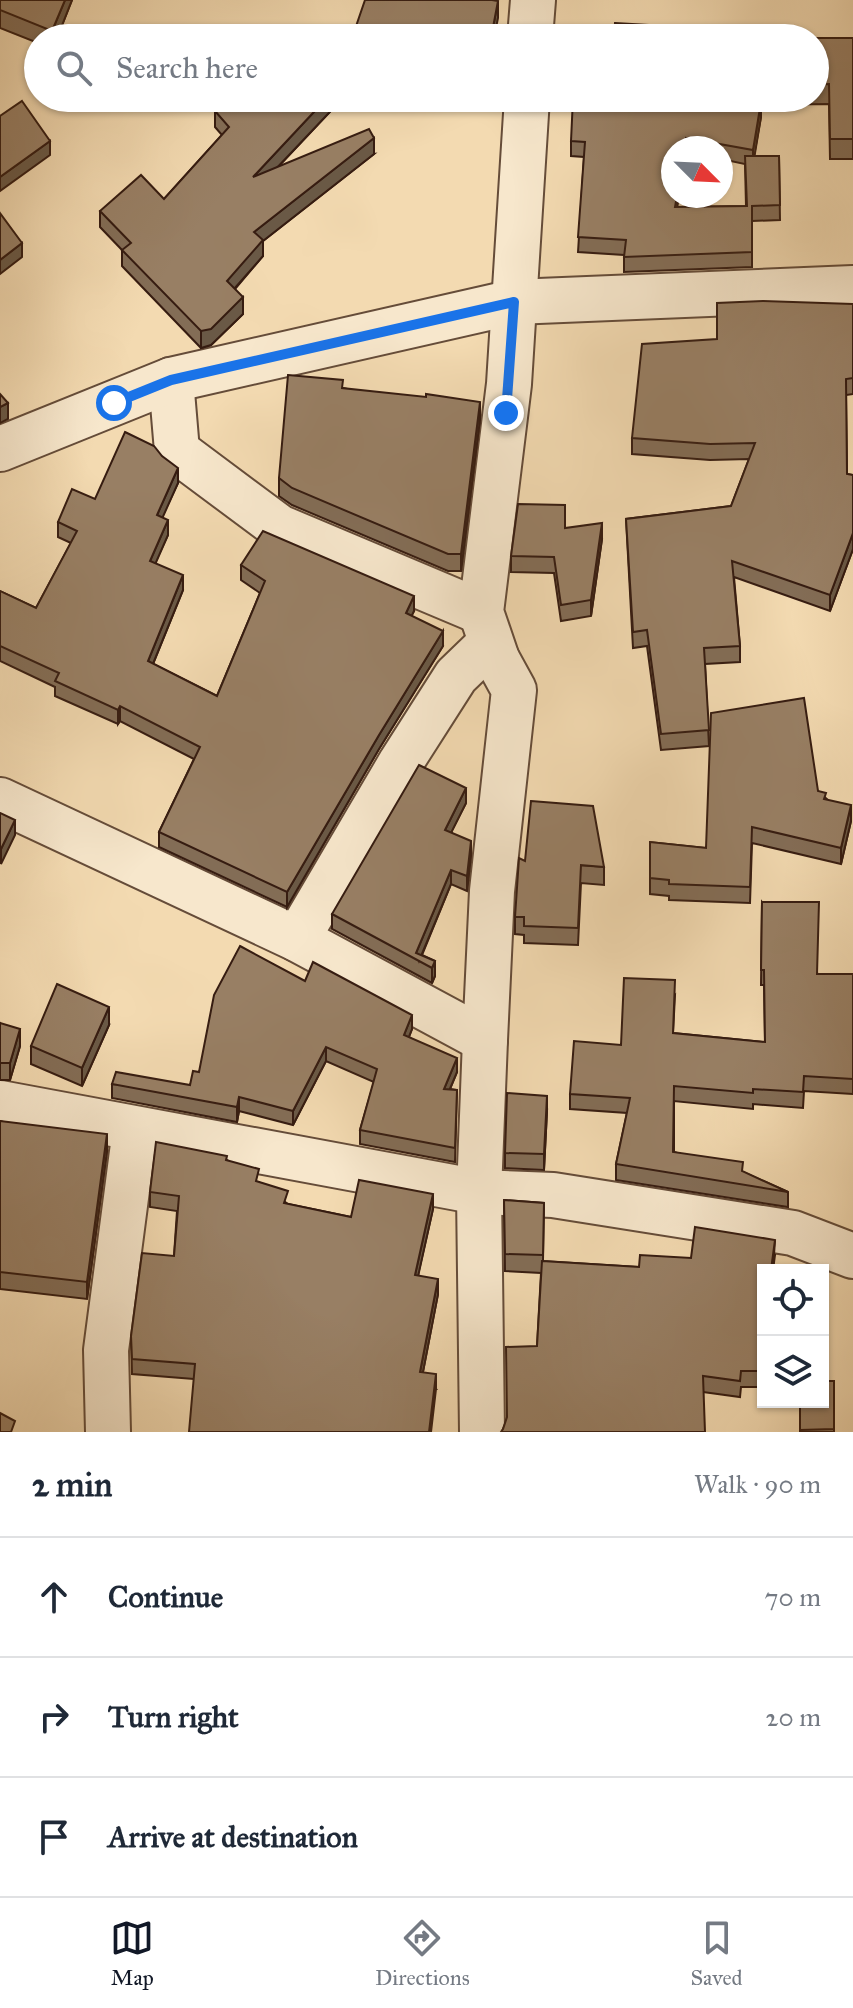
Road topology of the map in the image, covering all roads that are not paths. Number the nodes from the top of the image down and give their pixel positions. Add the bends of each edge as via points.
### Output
1 (533, 0) edge
2 (531, 24) edge
3 (526, 112) edge
4 (853, 288) edge
5 (514, 302) junction
6 (171, 380) junction
7 (0, 449) edge
8 (481, 612) junction
9 (497, 659) junction
10 (0, 800) edge
11 (297, 939) junction
12 (485, 1040) junction
13 (0, 1103) edge
14 (135, 1129) junction
15 (479, 1192) junction
16 (853, 1234) edge
17 (852, 1256) edge
18 (853, 1284) edge
19 (108, 1432) edge
20 (482, 1432) edge

1 - 2 street
3 - 5 street
4 - 5 street
5 - 6 street
5 - 8 street
6 - 7 street
6 - 8 street via 177,451 279,527
8 - 9 street
9 - 11 street via 484,649 456,676
9 - 12 street via 514,690 492,891
10 - 11 street
11 - 12 street
12 - 15 street
13 - 14 street
14 - 15 street
14 - 19 street via 106,1350
15 - 17 street via 553,1195 793,1233
15 - 20 street
16 - 17 street
17 - 18 street

